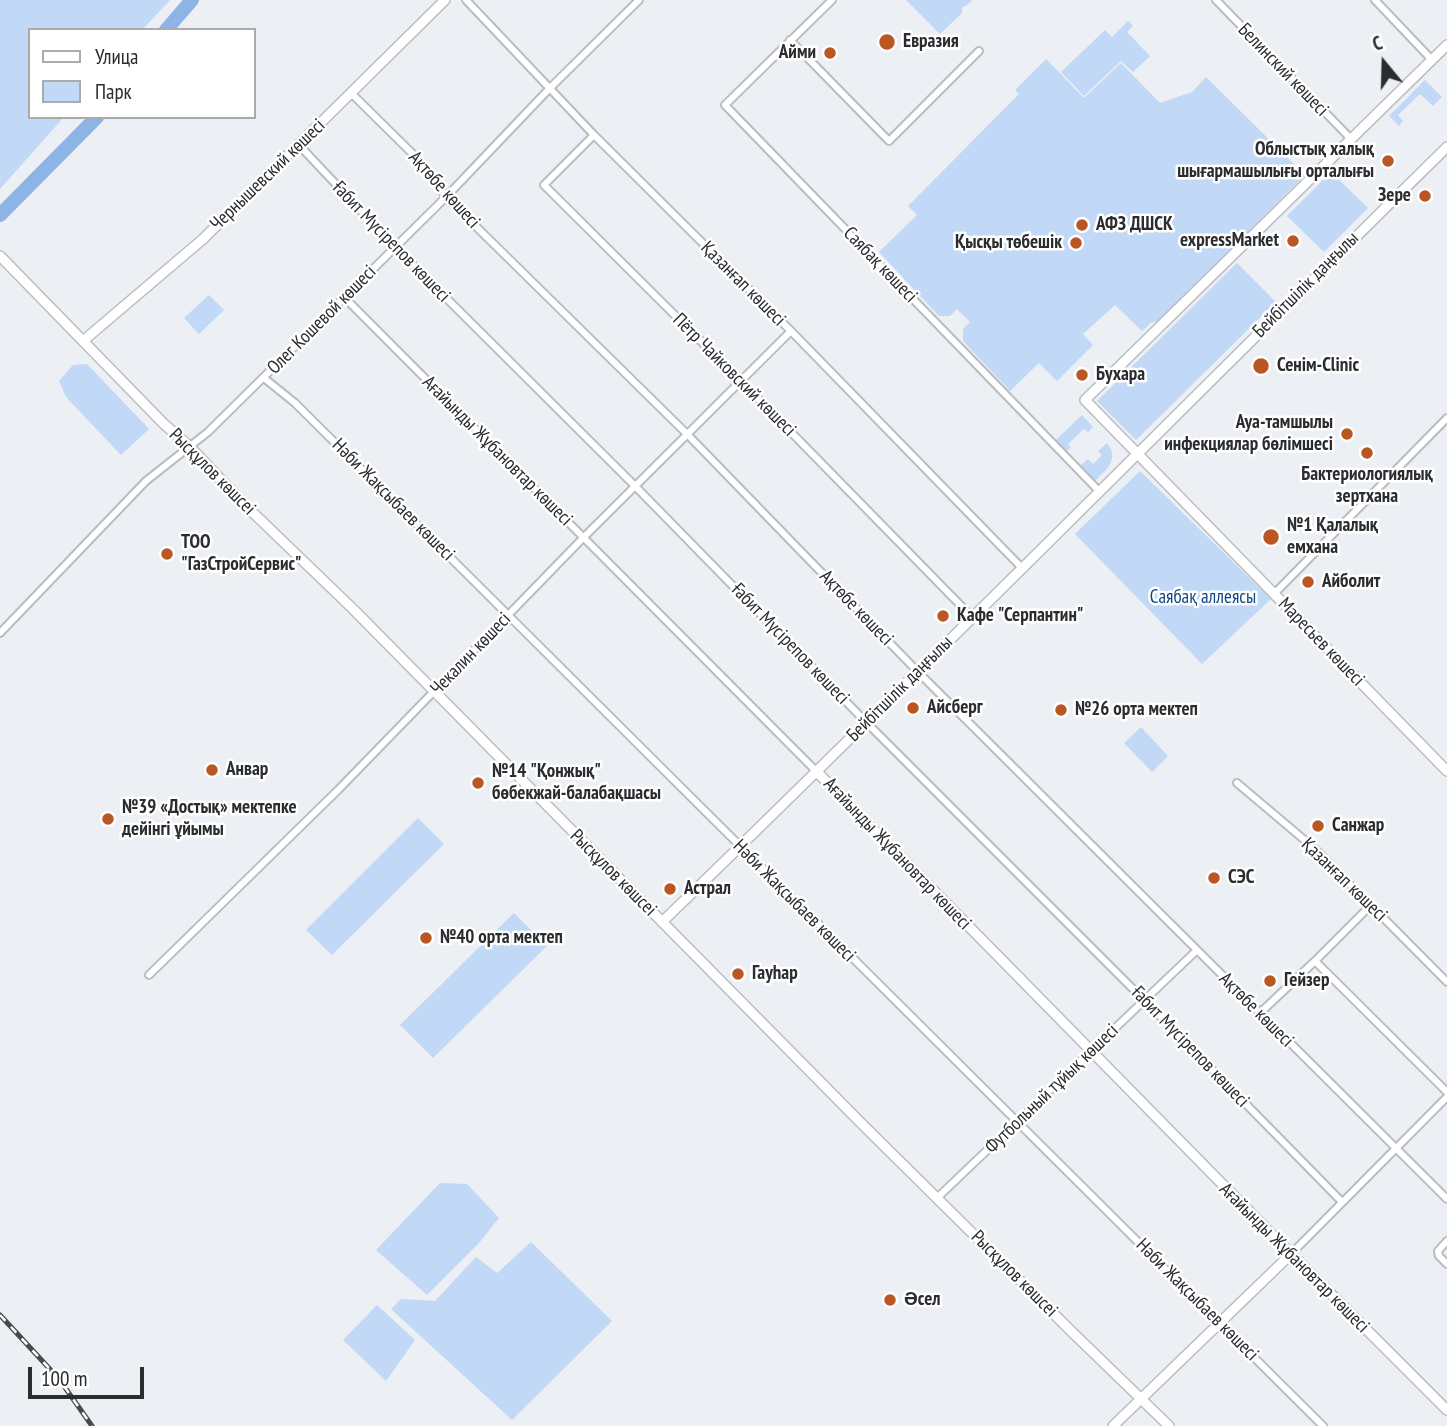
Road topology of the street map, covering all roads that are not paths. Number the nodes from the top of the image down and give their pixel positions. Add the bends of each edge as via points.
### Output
1 (445, 0) edge
2 (466, 0) edge
3 (639, 0) edge
4 (832, 0) edge
5 (1216, 0) edge
6 (1375, 0) edge
7 (790, 40) junction
8 (1447, 45) edge
9 (979, 51) dead end
10 (1432, 60) junction
11 (550, 88) junction
12 (352, 94) junction
13 (594, 135) junction
14 (1351, 139) junction
15 (299, 145) junction
16 (1447, 147) edge
17 (446, 197) junction
18 (395, 247) junction
19 (0, 257) edge
20 (345, 298) junction
21 (791, 331) junction
22 (83, 341) junction
23 (264, 378) junction
24 (741, 381) junction
25 (1447, 418) edge
26 (687, 434) junction
27 (189, 446) junction
28 (1136, 454) junction
29 (635, 486) junction
30 (1099, 491) junction
31 (583, 538) junction
32 (1022, 568) junction
33 (1274, 594) junction
34 (508, 615) junction
35 (972, 618) junction
36 (0, 633) edge
37 (918, 672) junction
38 (433, 692) junction
39 (867, 723) junction
40 (1447, 771) edge
41 (817, 772) junction
42 (1237, 783) dead end
43 (740, 847) junction
44 (1370, 906) junction
45 (662, 922) junction
46 (1196, 951) junction
47 (1315, 961) junction
48 (149, 975) dead end
49 (1447, 982) edge
50 (1145, 1001) junction
51 (1261, 1013) junction
52 (1091, 1052) junction
53 (1447, 1094) edge
54 (1018, 1122) junction
55 (1395, 1149) junction
56 (937, 1198) junction
57 (1447, 1199) edge
58 (1342, 1202) junction
59 (1447, 1241) edge
60 (1290, 1254) junction
61 (1447, 1264) edge
62 (1221, 1323) junction
63 (1141, 1398) junction
64 (1447, 1410) edge
65 (1113, 1426) edge
66 (1169, 1426) edge
67 (1322, 1426) edge

1 - 12 street, Чернышевский көшесі
2 - 11 street, Қазанғап көшесі
3 - 11 street, Олег Кошевой көшесі
4 - 7 street, Саябақ көшесі
5 - 14 street, Белинский көшесі
6 - 10 street
7 - 9 street via 889,141
7 - 30 street, Саябақ көшесі via 725,105
8 - 10 street
10 - 14 street
11 - 13 street, Қазанғап көшесі
11 - 17 street, Олег Кошевой көшесі
12 - 15 street, Чернышевский көшесі
12 - 17 street, Ақтөбе көшесі via 423,164
13 - 21 street, Қазанғап көшесі
13 - 24 street, Пётр Чайковский көшесі via 544,186
14 - 28 street via 1085,400
15 - 18 street, Ғабит Мүсірепов көшесі
15 - 22 street, Чернышевский көшесі via 203,239
16 - 28 street, Бейбітшілік даңғылы
17 - 18 street, Олег Кошевой көшесі
17 - 26 street, Ақтөбе көшесі
18 - 20 street, Олег Кошевой көшесі
18 - 29 street, Ғабит Мүсірепов көшесі
19 - 22 street, Рысқұлов көшсеі
20 - 23 street, Олег Кошевой көшесі
20 - 31 street, Ағайынды Жұбановтар көшесі
21 - 24 street, Чекалин көшесі
21 - 32 street, Қазанғап көшесі
22 - 27 street, Рысқұлов көшсеі
23 - 27 street, Олег Кошевой көшесі
23 - 34 street, Нәби Жақсыбаев көшесі via 295,403
24 - 26 street, Чекалин көшесі
24 - 35 street, Пётр Чайковский көшесі
25 - 33 street
26 - 29 street, Чекалин көшесі
26 - 37 street, Ақтөбе көшесі
27 - 36 street, Олег Кошевой көшесі via 137,490
27 - 38 street, Рысқұлов көшсеі
28 - 30 street, Бейбітшілік даңғылы
28 - 33 street, Маресьев көшесі
29 - 31 street, Чекалин көшесі
29 - 39 street, Ғабит Мүсірепов көшесі
30 - 32 street, Бейбітшілік даңғылы
31 - 34 street, Чекалин көшесі
31 - 41 street, Ағайынды Жұбановтар көшесі
32 - 35 street, Бейбітшілік даңғылы
33 - 40 street, Маресьев көшесі
34 - 38 street, Чекалин көшесі
34 - 43 street, Нәби Жақсыбаев көшесі
35 - 37 street, Бейбітшілік даңғылы
37 - 39 street, Бейбітшілік даңғылы
37 - 46 street, Ақтөбе көшесі
38 - 45 street, Рысқұлов көшсеі
38 - 48 street, Чекалин көшесі
39 - 41 street, Бейбітшілік даңғылы
39 - 50 street, Ғабит Мүсірепов көшесі
41 - 43 street, Бейбітшілік даңғылы
41 - 52 street, Ағайынды Жұбановтар көшесі
42 - 44 street, Қазанғап көшесі via 1314,848
43 - 45 street, Бейбітшілік даңғылы
43 - 54 street, Нәби Жақсыбаев көшесі
44 - 47 street
44 - 49 street, Қазанғап көшесі
45 - 56 street, Рысқұлов көшсеі
46 - 50 street, Футбольный тұйық көшесі
46 - 51 street, Ақтөбе көшесі
47 - 51 street
47 - 53 street
50 - 52 street, Футбольный тұйық көшесі
50 - 58 street, Ғабит Мүсірепов көшесі
51 - 55 street, Ақтөбе көшесі
52 - 54 street, Футбольный тұйық көшесі
52 - 60 street, Ағайынды Жұбановтар көшесі
53 - 55 street
54 - 56 street, Футбольный тұйық көшесі
54 - 62 street, Нәби Жақсыбаев көшесі
55 - 57 street, Ақтөбе көшесі
55 - 58 street
56 - 63 street, Рысқұлов көшсеі
58 - 60 street
59 - 61 street via 1438,1251
60 - 62 street
60 - 64 street, Ағайынды Жұбановтар көшесі
62 - 63 street
62 - 67 street, Нәби Жақсыбаев көшесі
63 - 65 street
63 - 66 street, Рысқұлов көшсеі

